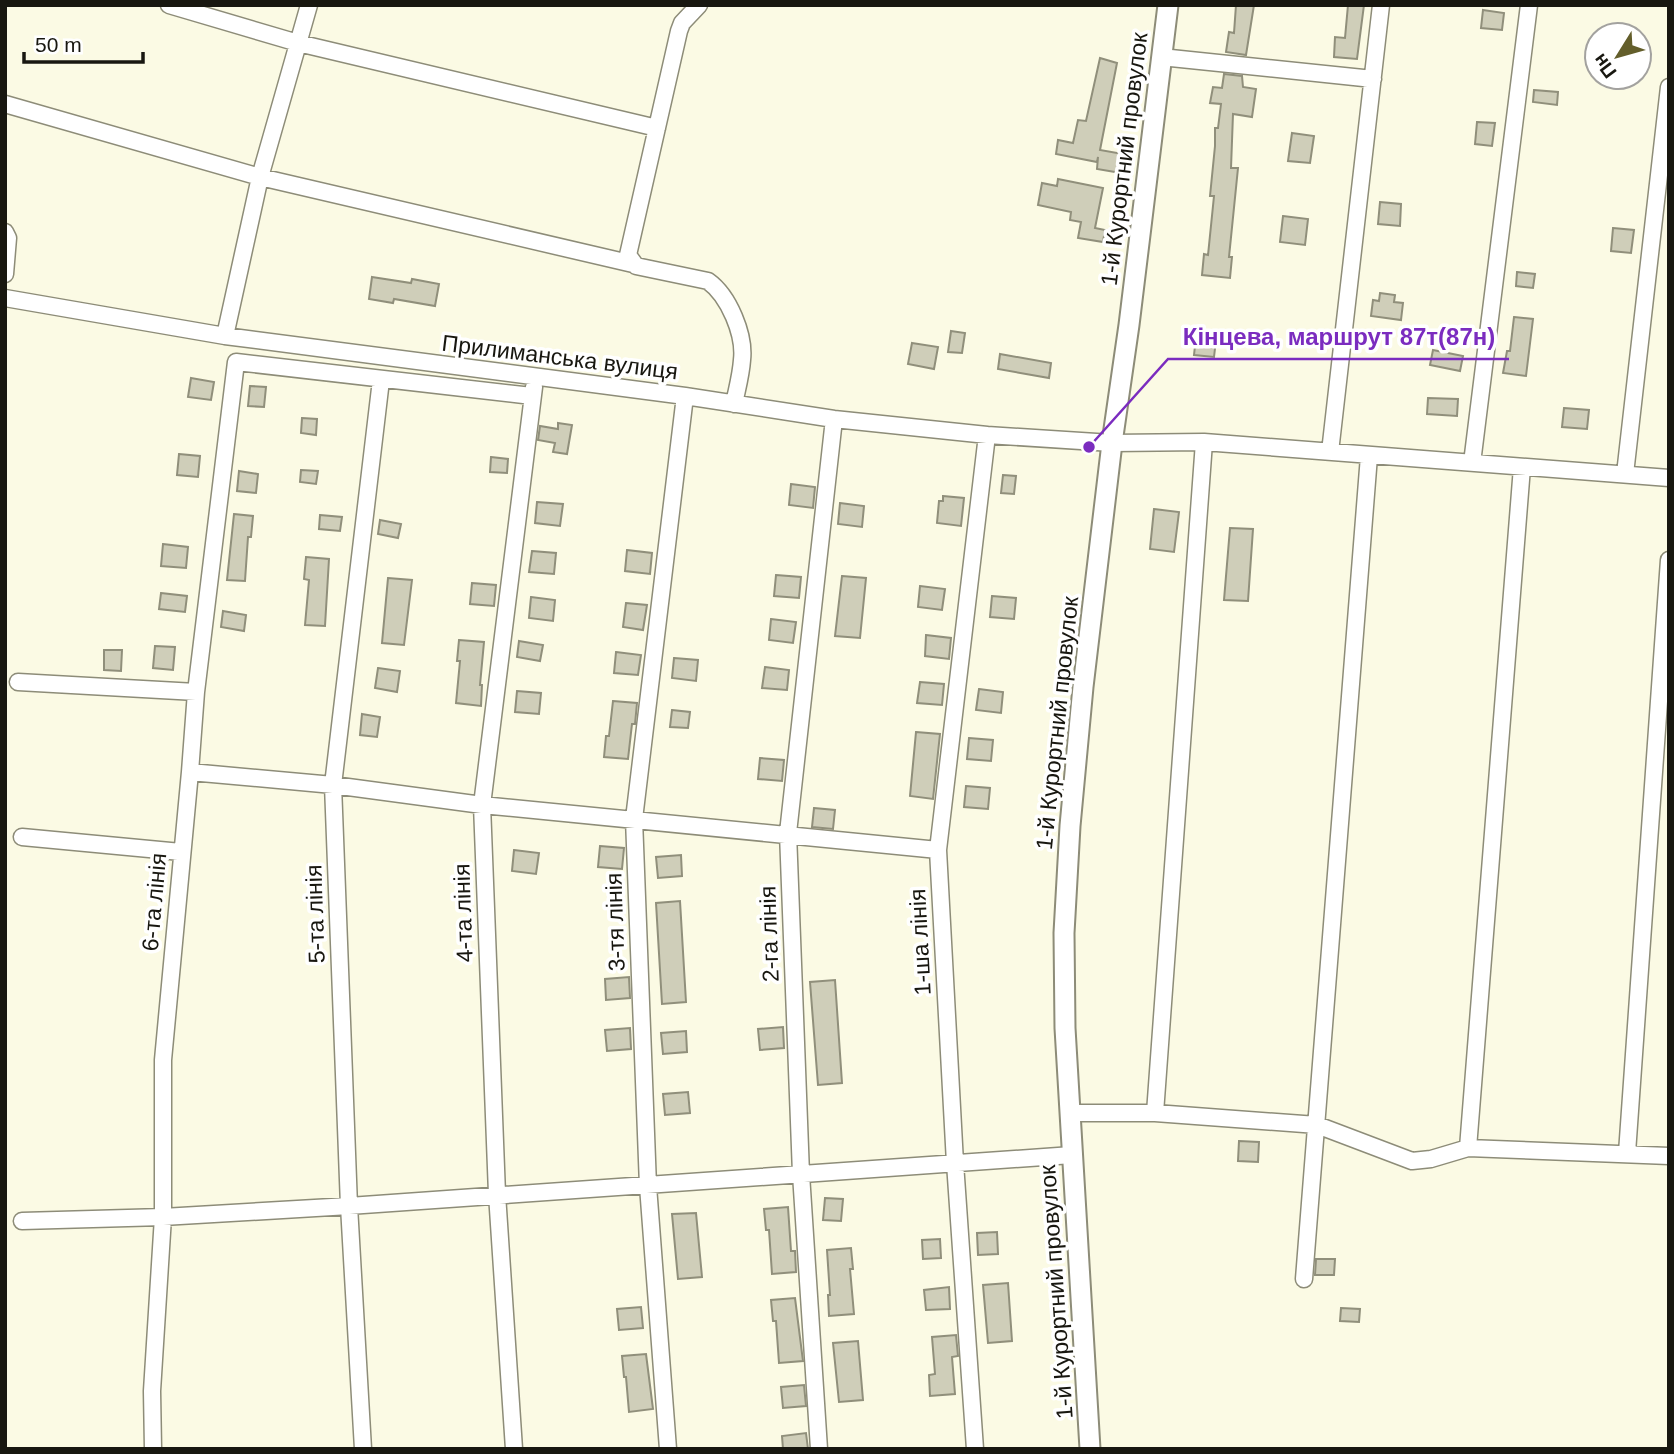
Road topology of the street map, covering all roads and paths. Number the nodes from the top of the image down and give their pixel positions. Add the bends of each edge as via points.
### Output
1 (169, 5) edge
2 (309, 5) edge
3 (699, 5) edge
4 (1168, 5) edge
5 (1381, 5) edge
6 (1529, 5) edge
7 (298, 43) junction
8 (1161, 57) junction
9 (1373, 79) junction
10 (1669, 87) edge
11 (5, 104) edge
12 (657, 128) junction
13 (260, 177) junction
14 (5, 232) edge
15 (633, 264) junction
16 (5, 274) edge
17 (5, 298) edge
18 (225, 336) junction
19 (535, 377) junction
20 (382, 380) junction
21 (532, 396) junction
22 (685, 396) junction
23 (734, 404) junction
24 (834, 419) junction
25 (987, 435) junction
26 (1204, 442) junction
27 (1112, 443) junction
28 (1330, 452) junction
29 (1369, 456) junction
30 (1472, 463) junction
31 (1522, 467) junction
32 (1625, 474) junction
33 (1669, 478) edge
34 (1669, 560) edge
35 (18, 682) dead end
36 (196, 692) junction
37 (1662, 745) edge
38 (190, 772) junction
39 (333, 785) junction
40 (482, 804) junction
41 (634, 819) junction
42 (788, 833) junction
43 (22, 837) dead end
44 (938, 849) junction
45 (181, 852) junction
46 (1070, 1113) junction
47 (1155, 1114) junction
48 (1317, 1125) junction
49 (1468, 1148) junction
50 (1627, 1153) junction
51 (1072, 1155) junction
52 (1669, 1156) edge
53 (955, 1163) junction
54 (801, 1174) junction
55 (648, 1186) junction
56 (497, 1194) junction
57 (349, 1206) junction
58 (163, 1217) junction
59 (22, 1221) dead end
60 (1304, 1279) dead end
61 (153, 1449) edge
62 (363, 1449) edge
63 (514, 1449) edge
64 (668, 1449) edge
65 (819, 1449) edge
66 (975, 1449) edge
67 (1090, 1449) edge

1 - 7 street
2 - 7 street
3 - 12 street via 679,31
4 - 8 street, 1-й Курортний провулок
5 - 9 street
6 - 30 street
7 - 12 street
7 - 13 street
8 - 9 street
8 - 27 street, 1-й Курортний провулок
9 - 28 street
10 - 32 street
11 - 13 street
12 - 15 street via 628,256
13 - 15 street
13 - 18 street
14 - 16 street
15 - 23 street via 708,281 717,288 736,323 743,357
17 - 18 street, Прилиманська вулиця
18 - 19 street, Прилиманська вулиця
19 - 21 street, 4-та лінія
19 - 22 street, Прилиманська вулиця
20 - 21 street
20 - 36 street, 6-та лінія via 236,362
20 - 39 street, 5-та лінія
21 - 40 street, 4-та лінія
22 - 23 street, Прилиманська вулиця
22 - 41 street, 3-тя лінія
23 - 24 street, Прилиманська вулиця
24 - 25 street, Прилиманська вулиця
24 - 42 street, 2-га лінія
25 - 27 street, Прилиманська вулиця
25 - 44 street, 1-ша лінія
26 - 27 street, Прилиманська вулиця
26 - 28 street, Прилиманська вулиця
26 - 47 street
27 - 46 street, 1-й Курортний провулок via 1070,826 1064,933
28 - 29 street, Прилиманська вулиця
29 - 30 street, Прилиманська вулиця
29 - 48 street
30 - 31 street, Прилиманська вулиця
31 - 32 street, Прилиманська вулиця
31 - 49 street
32 - 33 street, Прилиманська вулиця
34 - 37 street
35 - 36 street
36 - 38 street, 6-та лінія
37 - 50 street
38 - 39 street
38 - 45 street, 6-та лінія
39 - 40 street
39 - 57 street, 5-та лінія
40 - 41 street
40 - 56 street, 4-та лінія
41 - 42 street
41 - 55 street, 3-тя лінія
42 - 44 street
42 - 54 street, 2-га лінія
43 - 45 street
44 - 53 street, 1-ша лінія
45 - 58 street, 6-та лінія via 163,1060
46 - 47 street
46 - 51 street, 1-й Курортний провулок
47 - 48 street
48 - 49 street via 1412,1161
48 - 60 street
49 - 50 street
50 - 52 street
51 - 53 street
51 - 67 street, 1-й Курортний провулок
53 - 54 street
53 - 66 street, 1-ша лінія
54 - 55 street
54 - 65 street, 2-га лінія
55 - 56 street
55 - 64 street, 3-тя лінія
56 - 57 street
56 - 63 street, 4-та лінія
57 - 58 street
57 - 62 street, 5-та лінія
58 - 59 street
58 - 61 street, 6-та лінія

